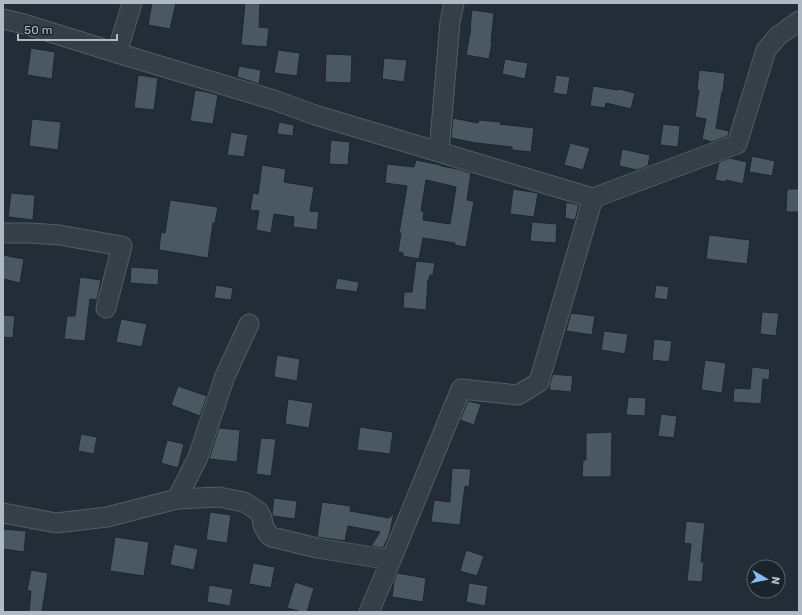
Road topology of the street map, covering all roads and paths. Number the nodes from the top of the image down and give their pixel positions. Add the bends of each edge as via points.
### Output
1 (132, 3) edge
2 (454, 3) edge
3 (3, 19) edge
4 (799, 20) edge
5 (117, 53) junction
6 (438, 152) junction
7 (593, 198) junction
8 (3, 233) edge
9 (106, 308) dead end
10 (249, 324) dead end
11 (177, 499) junction
12 (3, 513) edge
13 (391, 560) junction
14 (369, 612) edge

1 - 5 street
2 - 6 street
3 - 5 street
4 - 7 street via 778,36 766,50 737,144
5 - 6 street
6 - 7 street
7 - 13 street via 539,382 518,395 461,388
8 - 9 street via 59,235 122,246
10 - 11 street via 225,376 198,457
11 - 12 street via 107,518 56,523
11 - 13 street via 219,497 244,502 258,511 263,525 272,537 317,548
13 - 14 street

